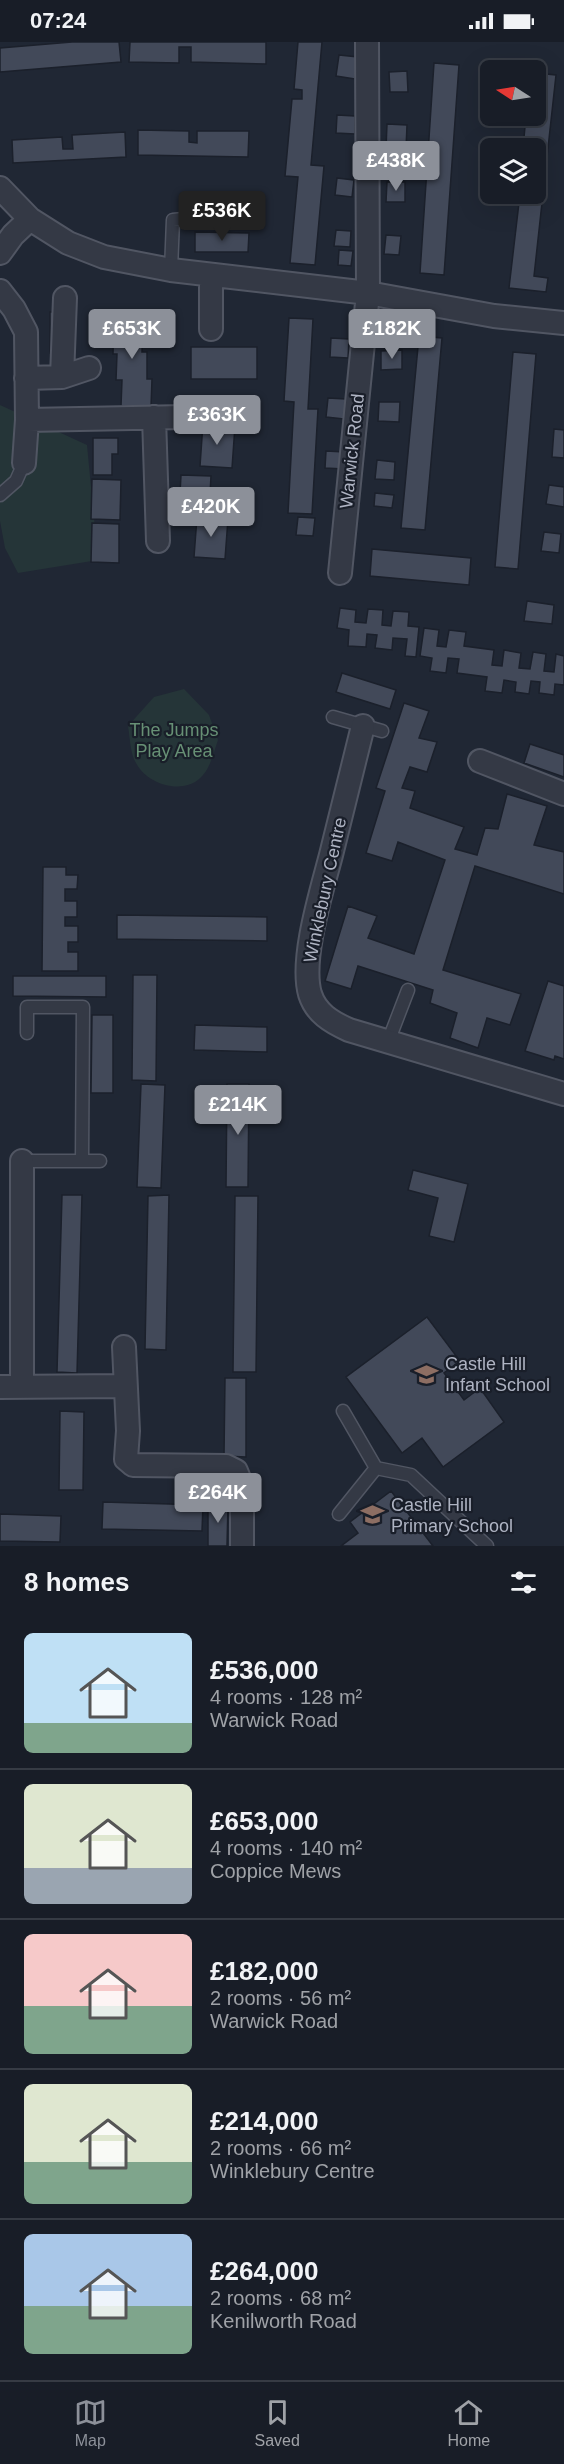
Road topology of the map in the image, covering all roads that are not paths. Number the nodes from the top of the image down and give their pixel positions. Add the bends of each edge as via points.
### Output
1 (367, 42) edge
2 (0, 188) edge
3 (233, 214) dead end
4 (30, 219) junction
5 (0, 253) edge
6 (171, 270) junction
7 (211, 275) junction
8 (0, 291) edge
9 (368, 294) junction
10 (65, 298) dead end
11 (564, 323) edge
12 (211, 329) dead end
13 (89, 368) dead end
14 (62, 377) junction
15 (26, 378) junction
16 (154, 417) junction
17 (185, 417) dead end
18 (27, 420) junction
19 (24, 464) joint
20 (0, 495) edge
21 (158, 542) dead end
22 (340, 573) dead end
23 (333, 717) dead end
24 (372, 728) joint
25 (480, 760) dead end
26 (564, 794) edge
27 (408, 990) dead end
28 (27, 1033) dead end
29 (388, 1042) junction
30 (564, 1094) edge
31 (22, 1161) joint
32 (82, 1161) junction
33 (100, 1161) dead end
34 (124, 1347) dead end
35 (11, 1386) edge
36 (125, 1386) junction
37 (344, 1411) dead end
38 (376, 1468) junction
39 (339, 1514) dead end
40 (242, 1546) edge
41 (487, 1546) edge

1 - 9 street, Warwick Road
2 - 4 street
3 - 6 lane via 173,220
4 - 5 street
4 - 6 street via 68,243 95,254
6 - 7 street
7 - 9 street
7 - 12 street
8 - 15 street via 26,332
9 - 11 street via 494,316
9 - 22 street, Warwick Road
10 - 14 street
13 - 14 street
14 - 15 street
15 - 18 street
16 - 17 street
16 - 18 street
16 - 21 street
18 - 19 street
19 - 20 lane via 16,481
23 - 24 lane
24 - 29 street, Winklebury Centre via 322,892 307,966 310,994 318,1011 333,1023
25 - 26 street
27 - 29 lane
28 - 32 lane via 27,1007 83,1007
29 - 30 street, Winklebury Centre
31 - 32 lane
31 - 35 street
32 - 33 lane
34 - 36 street
35 - 36 street
36 - 40 street via 126,1459 133,1465 226,1466 236,1471 242,1486
37 - 38 lane
38 - 39 lane
38 - 41 lane via 411,1475

